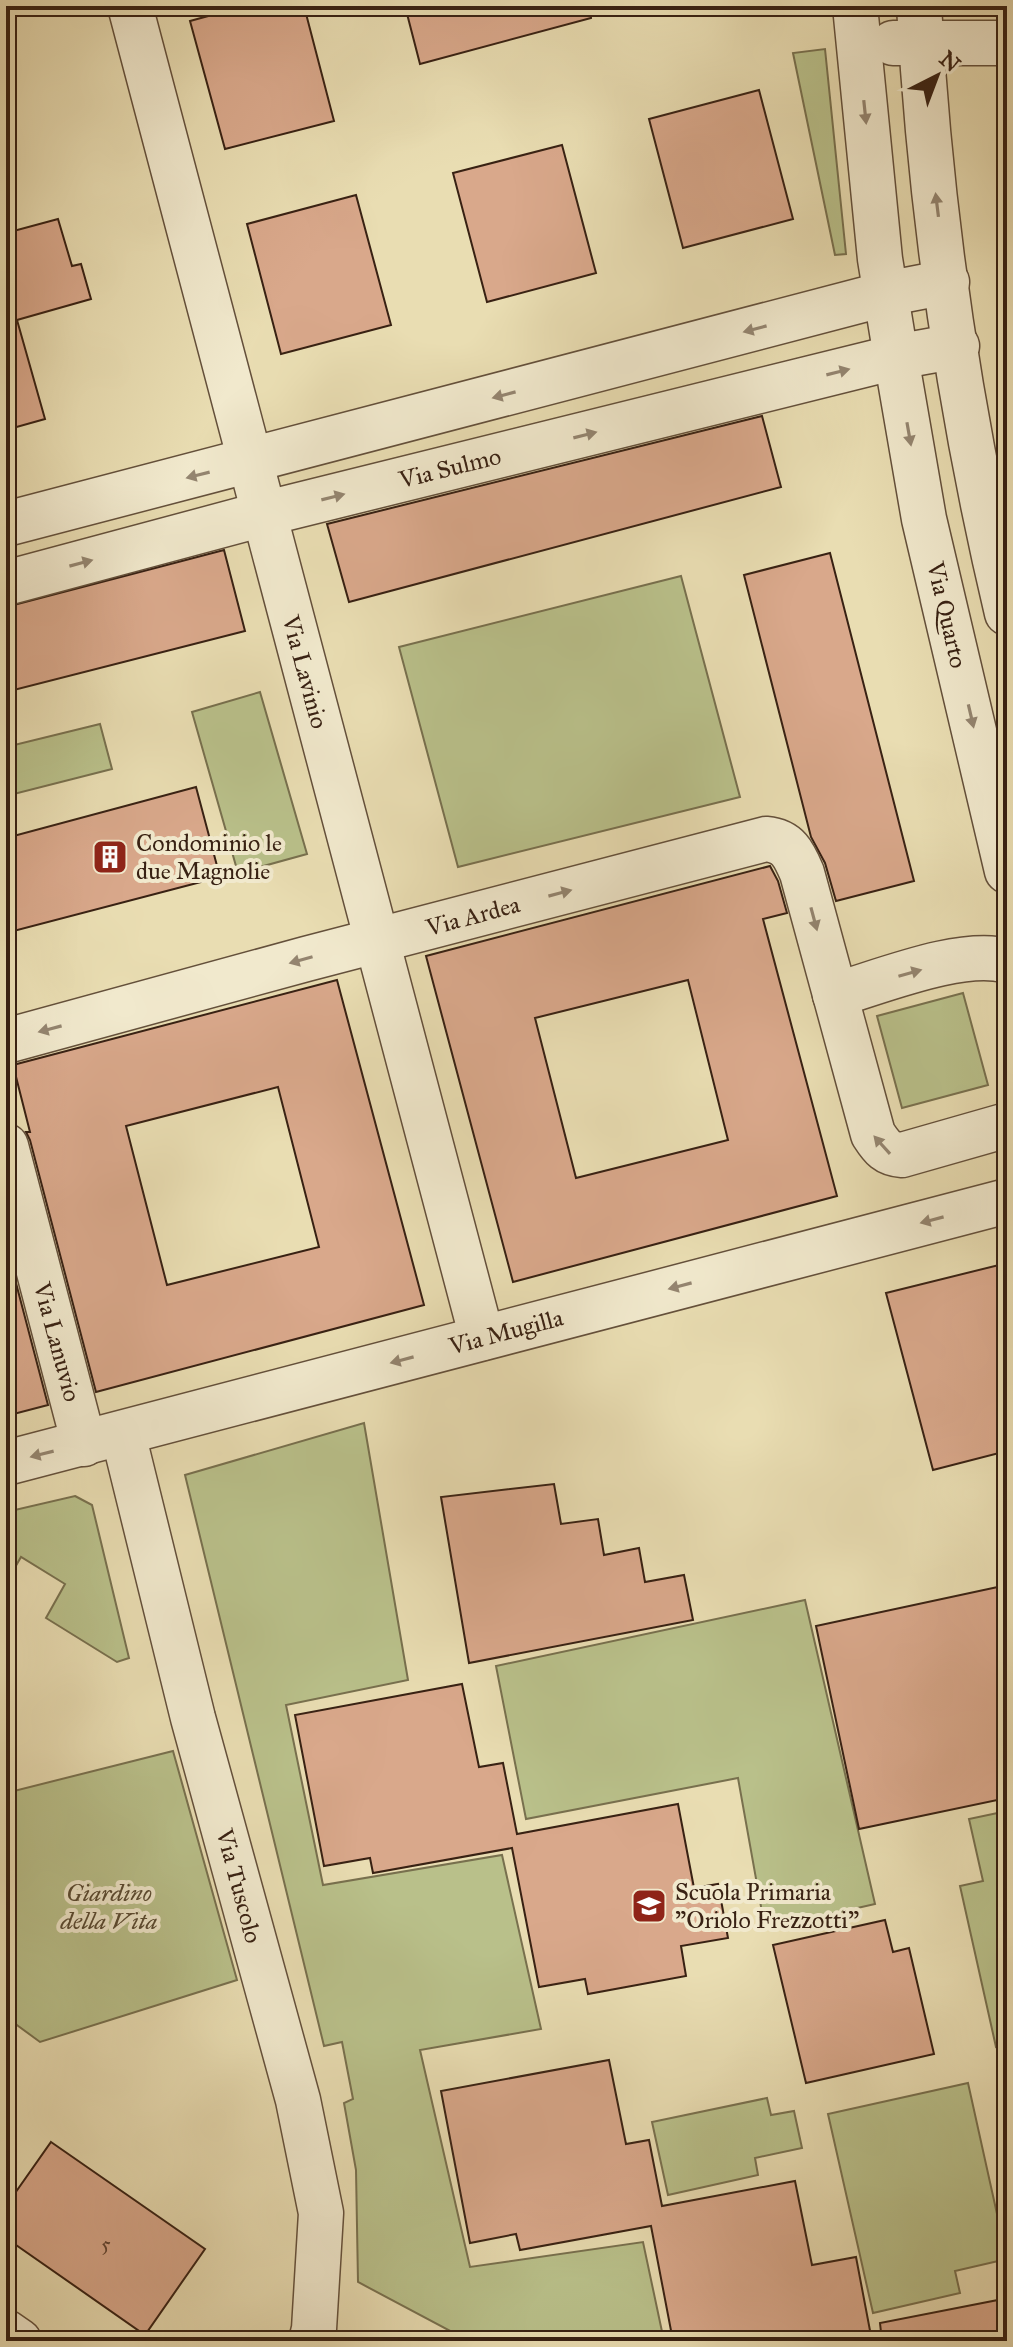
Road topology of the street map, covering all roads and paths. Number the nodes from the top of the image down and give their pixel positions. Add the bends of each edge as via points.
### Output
1 (130, 6) edge
2 (856, 24) edge
3 (920, 24) edge
4 (1007, 43) edge
5 (947, 282) junction
6 (885, 294) junction
7 (957, 346) junction
8 (896, 357) junction
9 (250, 461) junction
10 (263, 514) junction
11 (6, 524) edge
12 (6, 583) edge
13 (1007, 613) edge
14 (1007, 871) edge
15 (376, 941) junction
16 (1007, 961) edge
17 (835, 995) junction
18 (6, 1041) edge
19 (1007, 1125) edge
20 (6, 1146) edge
21 (1007, 1201) edge
22 (482, 1338) junction
23 (103, 1439) junction
24 (6, 1463) edge
25 (6, 2332) edge
26 (19, 2341) edge
27 (311, 2341) edge

1 - 9 street, Via Lavinio
2 - 3 street, Via Quarto
2 -> 6 street, Via Quarto
3 - 4 street, Via Quarto
5 -> 3 street
5 - 6 street
5 - 7 street
6 - 8 street, Via Quarto
6 -> 9 street
7 - 8 street
7 - 13 street via 969,432
10 -> 8 street, Via Sulmo
8 -> 14 street, Via Quarto via 924,519
9 - 10 street, Via Lavinio
9 -> 11 street
12 -> 10 street, Via Sulmo
10 - 15 street, Via Lavinio
15 -> 17 street, Via Ardea via 777,840 788,846 802,873
15 -> 18 street, Via Ardea
15 - 22 street, Via Lavinio
17 -> 16 street via 947,962 977,957
19 -> 17 street, Via Ardea via 890,1155 873,1134
20 - 23 street, Via Lanuvio
21 -> 22 street, Via Mugilla
22 -> 23 street, Via Mugilla
23 -> 24 street, Via Mugilla
23 - 27 street, Via Tuscolo via 193,1718 298,2100 321,2213
25 - 26 street

